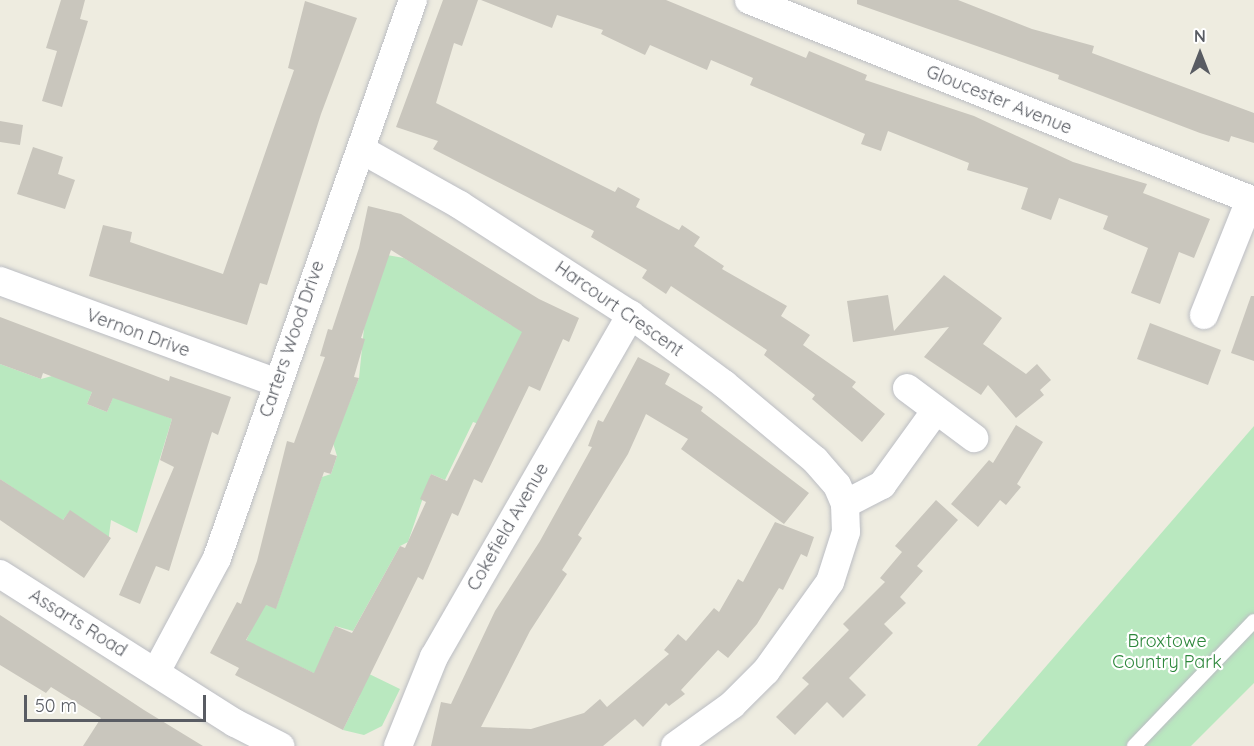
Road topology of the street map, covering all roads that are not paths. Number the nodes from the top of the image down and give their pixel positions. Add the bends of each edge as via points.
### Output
1 (412, 0) edge
2 (749, 0) edge
3 (362, 150) junction
4 (1252, 200) edge
5 (0, 281) edge
6 (631, 315) junction
7 (1205, 315) dead end
8 (277, 383) junction
9 (907, 388) dead end
10 (936, 410) junction
11 (974, 438) dead end
12 (844, 504) junction
13 (0, 574) edge
14 (1254, 621) edge
15 (156, 672) junction
16 (280, 746) edge
17 (398, 746) edge
18 (675, 746) edge
19 (1134, 746) edge

1 - 3 street, Carters Wood Drive
2 - 4 street, Gloucester Avenue
3 - 6 street, Harcourt Crescent via 460,205
3 - 8 street, Carters Wood Drive
4 - 7 street, Gloucester Avenue
5 - 8 street, Vernon Drive
6 - 12 street, Harcourt Crescent via 815,460 837,485
6 - 17 street, Cokefield Avenue via 434,657
8 - 15 street, Carters Wood Drive via 208,579
9 - 10 street
10 - 11 street
10 - 12 street via 882,485
12 - 18 street via 841,557 830,582 801,625 732,705
13 - 15 street, Assarts Road
14 - 19 lane
15 - 16 street

